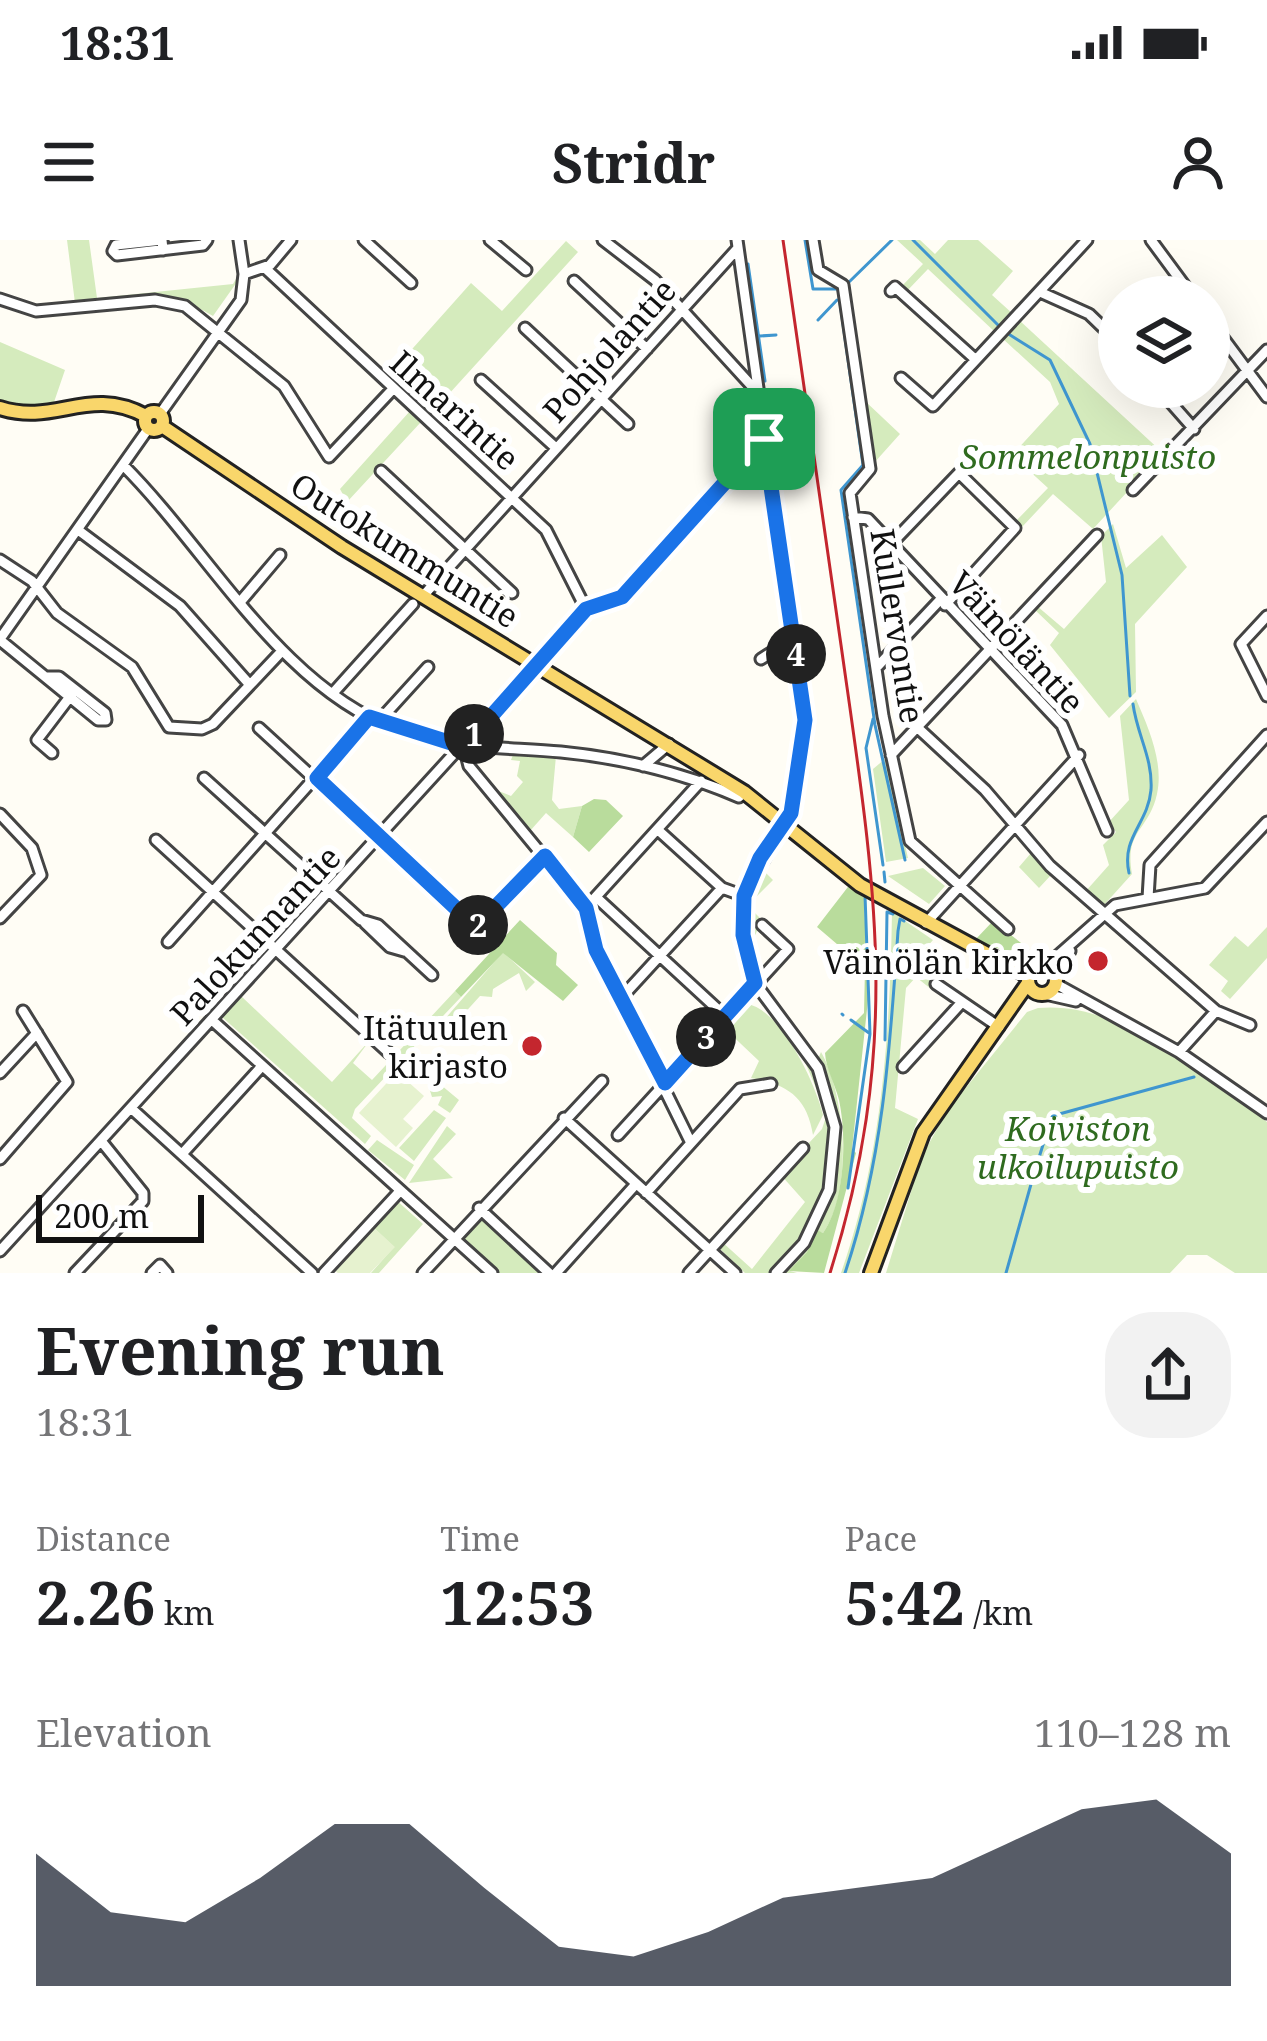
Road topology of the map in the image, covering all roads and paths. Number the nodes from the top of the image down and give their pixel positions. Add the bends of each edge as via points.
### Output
1 (207, 240) edge
2 (239, 240) edge
3 (291, 240) edge
4 (364, 240) edge
5 (490, 240) edge
6 (603, 240) edge
7 (813, 240) edge
8 (1087, 240) edge
9 (1151, 240) edge
10 (503, 244) edge
11 (738, 244) edge
12 (162, 245) edge
13 (265, 268) junction
14 (526, 271) dead end
15 (244, 274) junction
16 (1178, 276) edge
17 (574, 281) dead end
18 (411, 283) dead end
19 (891, 291) dead end
20 (1040, 292) junction
21 (0, 299) edge
22 (681, 311) junction
23 (1098, 323) edge
24 (525, 328) dead end
25 (219, 330) junction
26 (1230, 348) edge
27 (647, 349) junction
28 (1267, 350) edge
29 (975, 359) junction
30 (1247, 371) junction
31 (901, 378) dead end
32 (481, 380) dead end
33 (392, 390) junction
34 (759, 394) junction
35 (1267, 397) edge
36 (601, 399) junction
37 (0, 408) edge
38 (1176, 408) edge
39 (154, 421) junction
40 (628, 424) dead end
41 (1194, 429) junction
42 (764, 439) junction
43 (556, 448) junction
44 (123, 465) junction
45 (381, 471) dead end
46 (1133, 490) dead end
47 (511, 498) junction
48 (853, 518) junction
49 (79, 530) junction
50 (1096, 535) dead end
51 (891, 544) junction
52 (462, 550) junction
53 (280, 554) dead end
54 (0, 560) edge
55 (38, 589) junction
56 (512, 593) dead end
57 (418, 600) junction
58 (241, 601) junction
59 (943, 602) junction
60 (586, 609) junction
61 (1267, 616) edge
62 (794, 639) junction
63 (0, 640) edge
64 (280, 652) junction
65 (988, 653) junction
66 (760, 658) dead end
67 (536, 663) junction
68 (428, 667) dead end
69 (876, 668) junction
70 (250, 686) junction
71 (333, 693) junction
72 (1267, 696) edge
73 (373, 719) junction
74 (259, 728) dead end
75 (919, 729) junction
76 (1267, 735) edge
77 (669, 744) junction
78 (464, 747) junction
79 (52, 753) dead end
80 (891, 755) junction
81 (1079, 755) junction
82 (643, 766) junction
83 (204, 778) dead end
84 (317, 778) junction
85 (701, 781) junction
86 (744, 792) junction
87 (0, 814) edge
88 (1267, 822) edge
89 (784, 824) junction
90 (1014, 824) junction
91 (658, 830) junction
92 (1107, 831) dead end
93 (267, 833) junction
94 (382, 837) junction
95 (156, 840) dead end
96 (545, 856) junction
97 (958, 887) junction
98 (722, 888) junction
99 (214, 892) junction
100 (332, 892) junction
101 (744, 896) junction
102 (596, 897) junction
103 (1148, 898) junction
104 (586, 908) junction
105 (1102, 916) junction
106 (0, 918) edge
107 (926, 923) junction
108 (762, 925) dead end
109 (1008, 929) dead end
110 (168, 942) dead end
111 (279, 950) junction
112 (661, 956) junction
113 (432, 975) dead end
114 (1042, 980) junction
115 (755, 983) junction
116 (937, 984) dead end
117 (621, 998) junction
118 (962, 1002) junction
119 (23, 1011) dead end
120 (1216, 1011) junction
121 (725, 1016) junction
122 (213, 1021) junction
123 (1001, 1024) junction
124 (1250, 1025) dead end
125 (37, 1033) junction
126 (1179, 1052) junction
127 (389, 1053) dead end
128 (262, 1066) junction
129 (903, 1067) dead end
130 (0, 1073) edge
131 (602, 1081) dead end
132 (665, 1083) junction
133 (771, 1084) dead end
134 (132, 1108) junction
135 (1267, 1113) edge
136 (564, 1118) junction
137 (618, 1135) dead end
138 (102, 1142) junction
139 (690, 1142) junction
140 (803, 1148) dead end
141 (182, 1154) junction
142 (0, 1159) edge
143 (637, 1184) junction
144 (400, 1191) junction
145 (646, 1193) junction
146 (478, 1208) junction
147 (454, 1239) junction
148 (710, 1250) junction
149 (0, 1252) edge
150 (75, 1273) edge
151 (312, 1273) edge
152 (324, 1273) edge
153 (423, 1273) edge
154 (492, 1273) edge
155 (552, 1273) edge
156 (689, 1273) edge
157 (735, 1273) edge
158 (776, 1273) edge
159 (871, 1273) edge

1 - 12 street
2 - 15 street
3 - 13 street
4 - 18 street
5 - 10 street
6 - 22 street via 656,280
7 - 48 street, Kullervontie via 818,270 843,285 870,469 851,487
8 - 20 street
9 - 16 street
10 - 14 street
11 - 22 street, Pohjolantie
11 - 34 street
13 - 15 street
13 - 33 street, Ilmarintie
15 - 25 street via 241,300
17 - 27 street
19 - 29 street
20 - 23 street
20 - 29 street
21 - 25 street via 36,311 171,302
22 - 27 street, Pohjolantie
22 - 34 street
24 - 36 street
25 - 33 street via 284,386 326,456
25 - 39 street
26 - 30 street
27 - 36 street, Pohjolantie
28 - 30 street
29 - 31 street via 933,406
30 - 35 street
30 - 41 street
32 - 43 street
33 - 47 street, Ilmarintie
34 - 42 street
36 - 40 street
36 - 43 street, Pohjolantie
37 - 39 main road, Outokummuntie via 31,416 107,400
38 - 41 street
39 - 44 street
39 - 57 main road, Outokummuntie
41 - 46 street
42 - 60 street, Palokunnantie via 622,597
42 - 62 street
43 - 47 street, Pohjolantie
44 - 49 street
44 - 58 street
45 - 52 street
47 - 52 street, Pohjolantie
47 - 60 street, Ilmarintie via 546,530
48 - 51 street, Väinöläntie via 868,519
48 - 69 street, Kullervontie
49 - 55 street
49 - 70 street via 180,606
50 - 65 street
51 - 59 street, Väinöläntie
51 - 59 street via 959,473 1016,528
52 - 56 street
52 - 57 street, Pohjolantie
53 - 58 street
54 - 55 street
55 - 63 street
55 - 70 street via 56,613 132,667 169,728 213,724
57 - 67 main road, Outokummuntie
57 - 71 street, Pohjolantie
58 - 64 street
59 - 65 street, Väinöläntie
59 - 69 street
60 - 67 street, Palokunnantie
61 - 72 street via 1241,644
62 - 66 street
62 - 89 street via 805,720
63 - 79 street via 72,693 37,740
64 - 70 street
64 - 71 street
65 - 75 street
65 - 81 street, Väinöläntie via 1041,701
67 - 77 main road, Outokummuntie
67 - 78 street, Palokunnantie
68 - 73 street
69 - 80 street, Kullervontie
71 - 73 street
73 - 78 street
73 - 84 street
74 - 84 street
75 - 80 street
75 - 90 street
76 - 103 street via 1150,865
77 - 82 street
77 - 86 main road, Outokummuntie
78 - 82 street
78 - 94 street, Palokunnantie
78 - 96 street via 469,766
80 - 97 street, Kullervontie via 912,846
81 - 90 street
81 - 92 street, Väinöläntie
82 - 85 street
83 - 93 street
84 - 93 street
84 - 94 street
85 - 86 street
85 - 91 street
86 - 89 main road, Outokummuntie
87 - 106 street via 32,848 41,875
88 - 103 street via 1205,888
89 - 101 street
89 - 107 main road, Outokummuntie via 860,885
90 - 97 street
90 - 105 street
91 - 98 street
91 - 102 street
93 - 99 street
93 - 100 street
94 - 96 street via 476,927
94 - 100 street, Palokunnantie
95 - 99 street
96 - 104 street
97 - 107 street
97 - 109 street, Kullervontie
98 - 101 street
98 - 112 street
99 - 110 street
99 - 111 street
100 - 111 street, Palokunnantie
100 - 113 street
101 - 115 street
102 - 104 street
102 - 112 street
103 - 105 street via 1115,904
104 - 117 street
105 - 114 street
105 - 120 street
107 - 114 main road, Outokummuntie
108 - 115 street via 788,949
111 - 122 street, Palokunnantie
111 - 127 street
112 - 117 street
112 - 121 street
114 - 123 main road
114 - 126 street, Outokummuntie
115 - 121 street
115 - 158 street via 818,1068 835,1126 829,1190 804,1243
116 - 118 street
117 - 132 street
118 - 123 street
118 - 129 street
119 - 125 street
120 - 124 street
120 - 126 street
121 - 132 street
122 - 128 street
122 - 134 street, Palokunnantie
123 - 159 main road via 923,1133
125 - 130 street
125 - 142 street via 63,1072 65,1090
126 - 135 street, Outokummuntie
128 - 141 street
128 - 144 street
131 - 136 street
132 - 137 street
132 - 139 street
133 - 139 street via 740,1089
134 - 138 street, Palokunnantie
134 - 141 street
136 - 143 street
136 - 146 street
138 - 149 street, Palokunnantie
138 - 150 street via 142,1201
139 - 145 street
140 - 148 street
141 - 151 street
143 - 145 street
143 - 155 street
144 - 147 street
144 - 152 street
145 - 148 street
146 - 147 street
146 - 155 street
147 - 153 street
147 - 154 street
148 - 156 street
148 - 157 street

